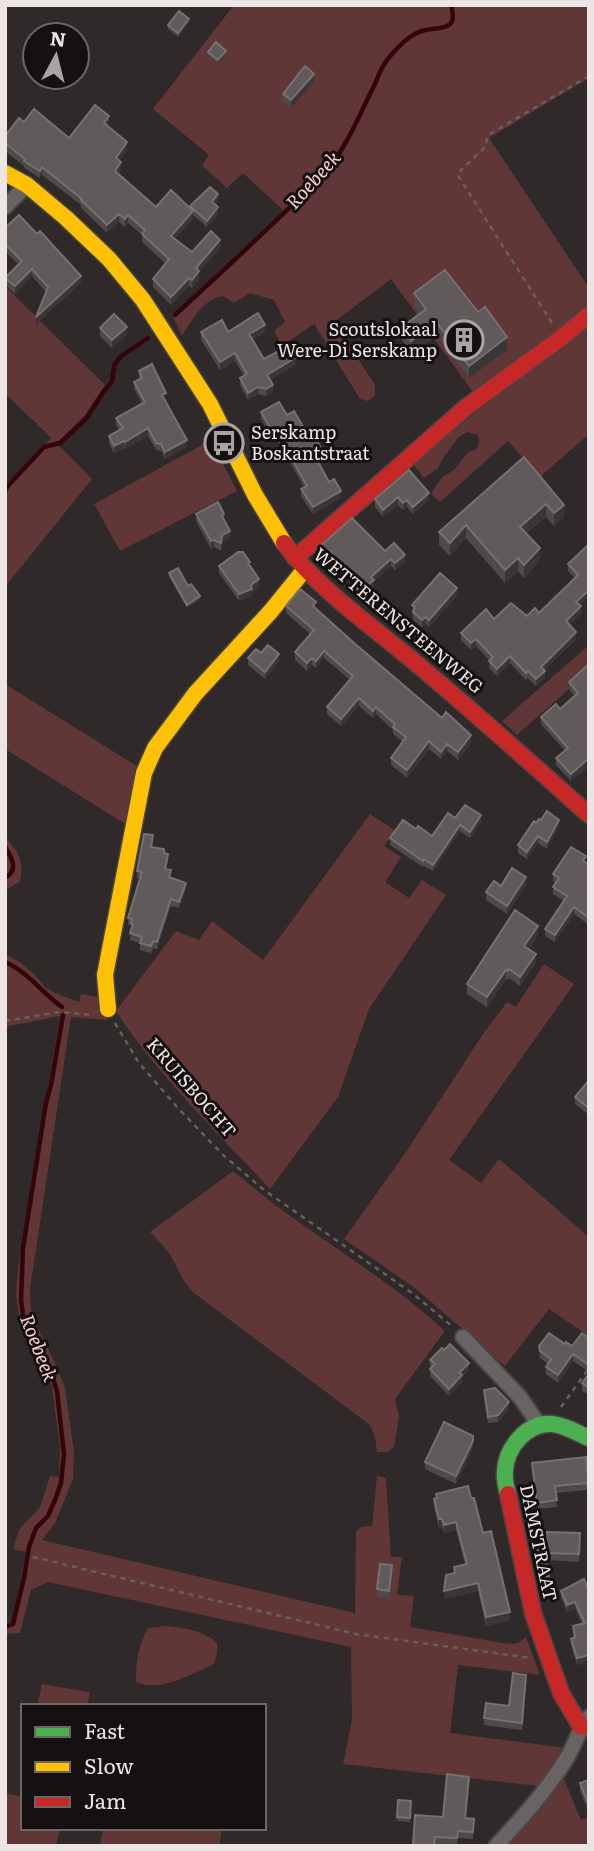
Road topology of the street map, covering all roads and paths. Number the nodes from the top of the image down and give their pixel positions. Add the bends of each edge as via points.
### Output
1 (589, 76) edge
2 (5, 173) edge
3 (27, 185) junction
4 (5, 206) edge
5 (589, 315) edge
6 (561, 338) junction
7 (300, 564) junction
8 (589, 815) edge
9 (110, 1013) junction
10 (5, 1021) edge
11 (463, 1337) joint
12 (589, 1368) edge
13 (545, 1425) junction
14 (589, 1438) edge
15 (33, 1557) dead end
16 (549, 1660) junction
17 (585, 1722) edge
18 (496, 1846) edge

1 - 6 path via 488,135 485,147 457,174
2 - 3 street, WETTERENSTEENWEG
3 - 4 street
3 - 7 street, WETTERENSTEENWEG via 109,259 143,300 210,404 255,495
5 - 6 street
6 - 7 street via 465,408
7 - 8 street, WETTERENSTEENWEG
7 - 9 street via 271,611 195,694 155,748 144,773 104,975
9 - 10 path via 60,1012
9 - 11 path, KRUISBOCHT via 139,1063 223,1155 264,1190 412,1293
11 - 13 street
12 - 13 path
13 - 14 street
13 - 16 street, DAMSTRAAT via 525,1433 511,1448 505,1471 533,1613
15 - 16 path via 356,1634
16 - 17 street, DAMSTRAAT via 561,1693
17 - 18 street via 532,1807

